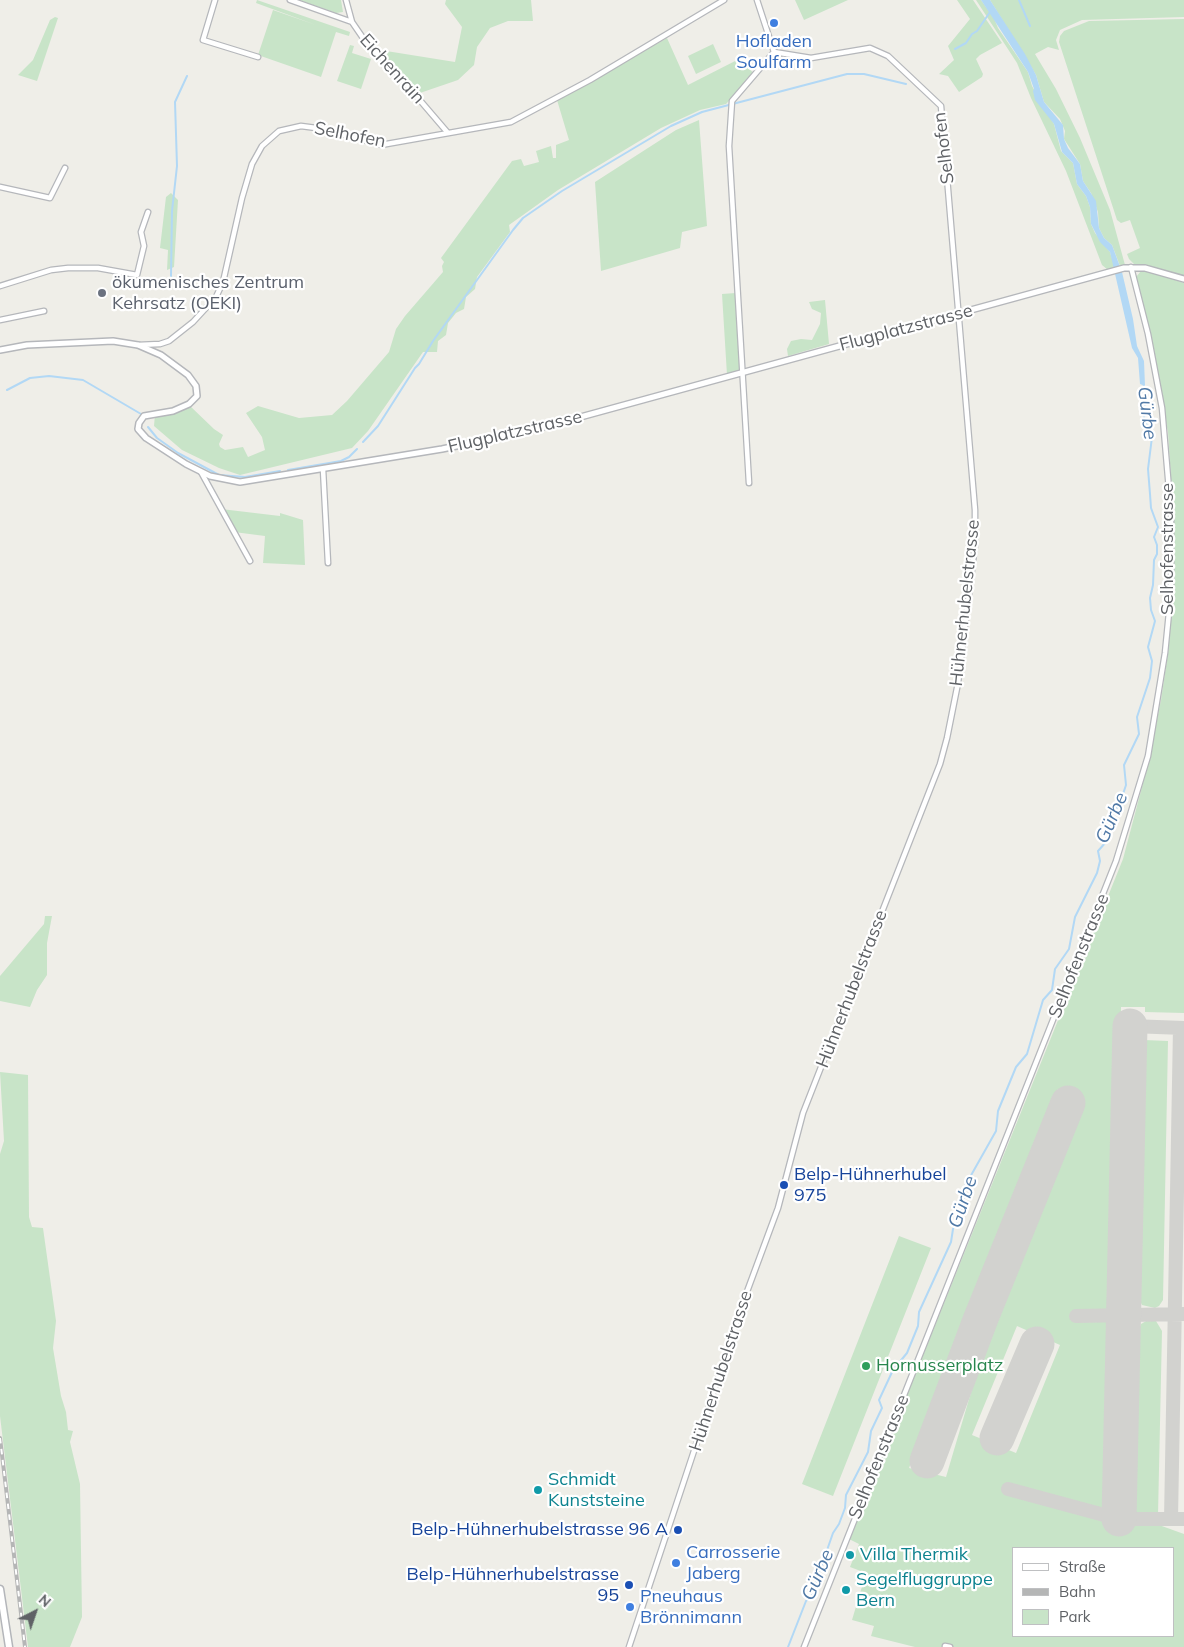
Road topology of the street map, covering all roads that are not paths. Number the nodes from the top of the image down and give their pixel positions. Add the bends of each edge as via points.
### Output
1 (215, 0) edge
2 (290, 0) edge
3 (346, 0) edge
4 (724, 0) edge
5 (757, 0) edge
6 (352, 22) junction
7 (774, 52) junction
8 (258, 57) dead end
9 (448, 133) junction
10 (65, 168) dead end
11 (0, 187) edge
12 (148, 212) dead end
13 (1131, 267) junction
14 (1184, 279) edge
15 (0, 286) edge
16 (44, 311) dead end
17 (959, 313) junction
18 (0, 320) edge
19 (138, 345) junction
20 (0, 350) edge
21 (743, 373) junction
22 (323, 469) junction
23 (201, 472) junction
24 (749, 482) dead end
25 (250, 562) dead end
26 (328, 563) dead end
27 (0, 1590) edge
28 (9, 1647) edge
29 (629, 1647) edge
30 (804, 1647) edge

1 - 8 street via 203,40
2 - 6 street
3 - 6 street, Eichenrain
4 - 9 street, Selhofen via 516,120
5 - 7 street
6 - 9 street, Eichenrain
7 - 17 street, Selhofen via 812,58 870,48 888,56 941,106
7 - 21 street via 732,104 729,146
9 - 19 street, Selhofen via 382,145 302,126 272,136 257,153 248,175 223,282 216,297 193,322 168,341
10 - 11 street via 50,198
12 - 15 street via 141,232 144,246 136,275 98,268 68,268
13 - 14 street, Flugplatzstrasse
13 - 17 street, Flugplatzstrasse
13 - 30 street, Selhofenstrasse via 1161,400 1171,513 1171,592 1165,653 1148,756 1116,861
16 - 18 street
17 - 21 street, Flugplatzstrasse
17 - 29 street, Hühnerhubelstrasse via 975,510 958,683 947,738 803,1113 778,1208 745,1297
19 - 20 street, Flugplatzstrasse via 113,341 27,345
19 - 23 street, Flugplatzstrasse via 172,361 188,375 198,391 189,404 173,411 144,416 138,430
21 - 22 street, Flugplatzstrasse via 533,430
21 - 24 street
22 - 23 street, Flugplatzstrasse via 240,482 221,480
22 - 26 street
23 - 25 street
27 - 28 main road

